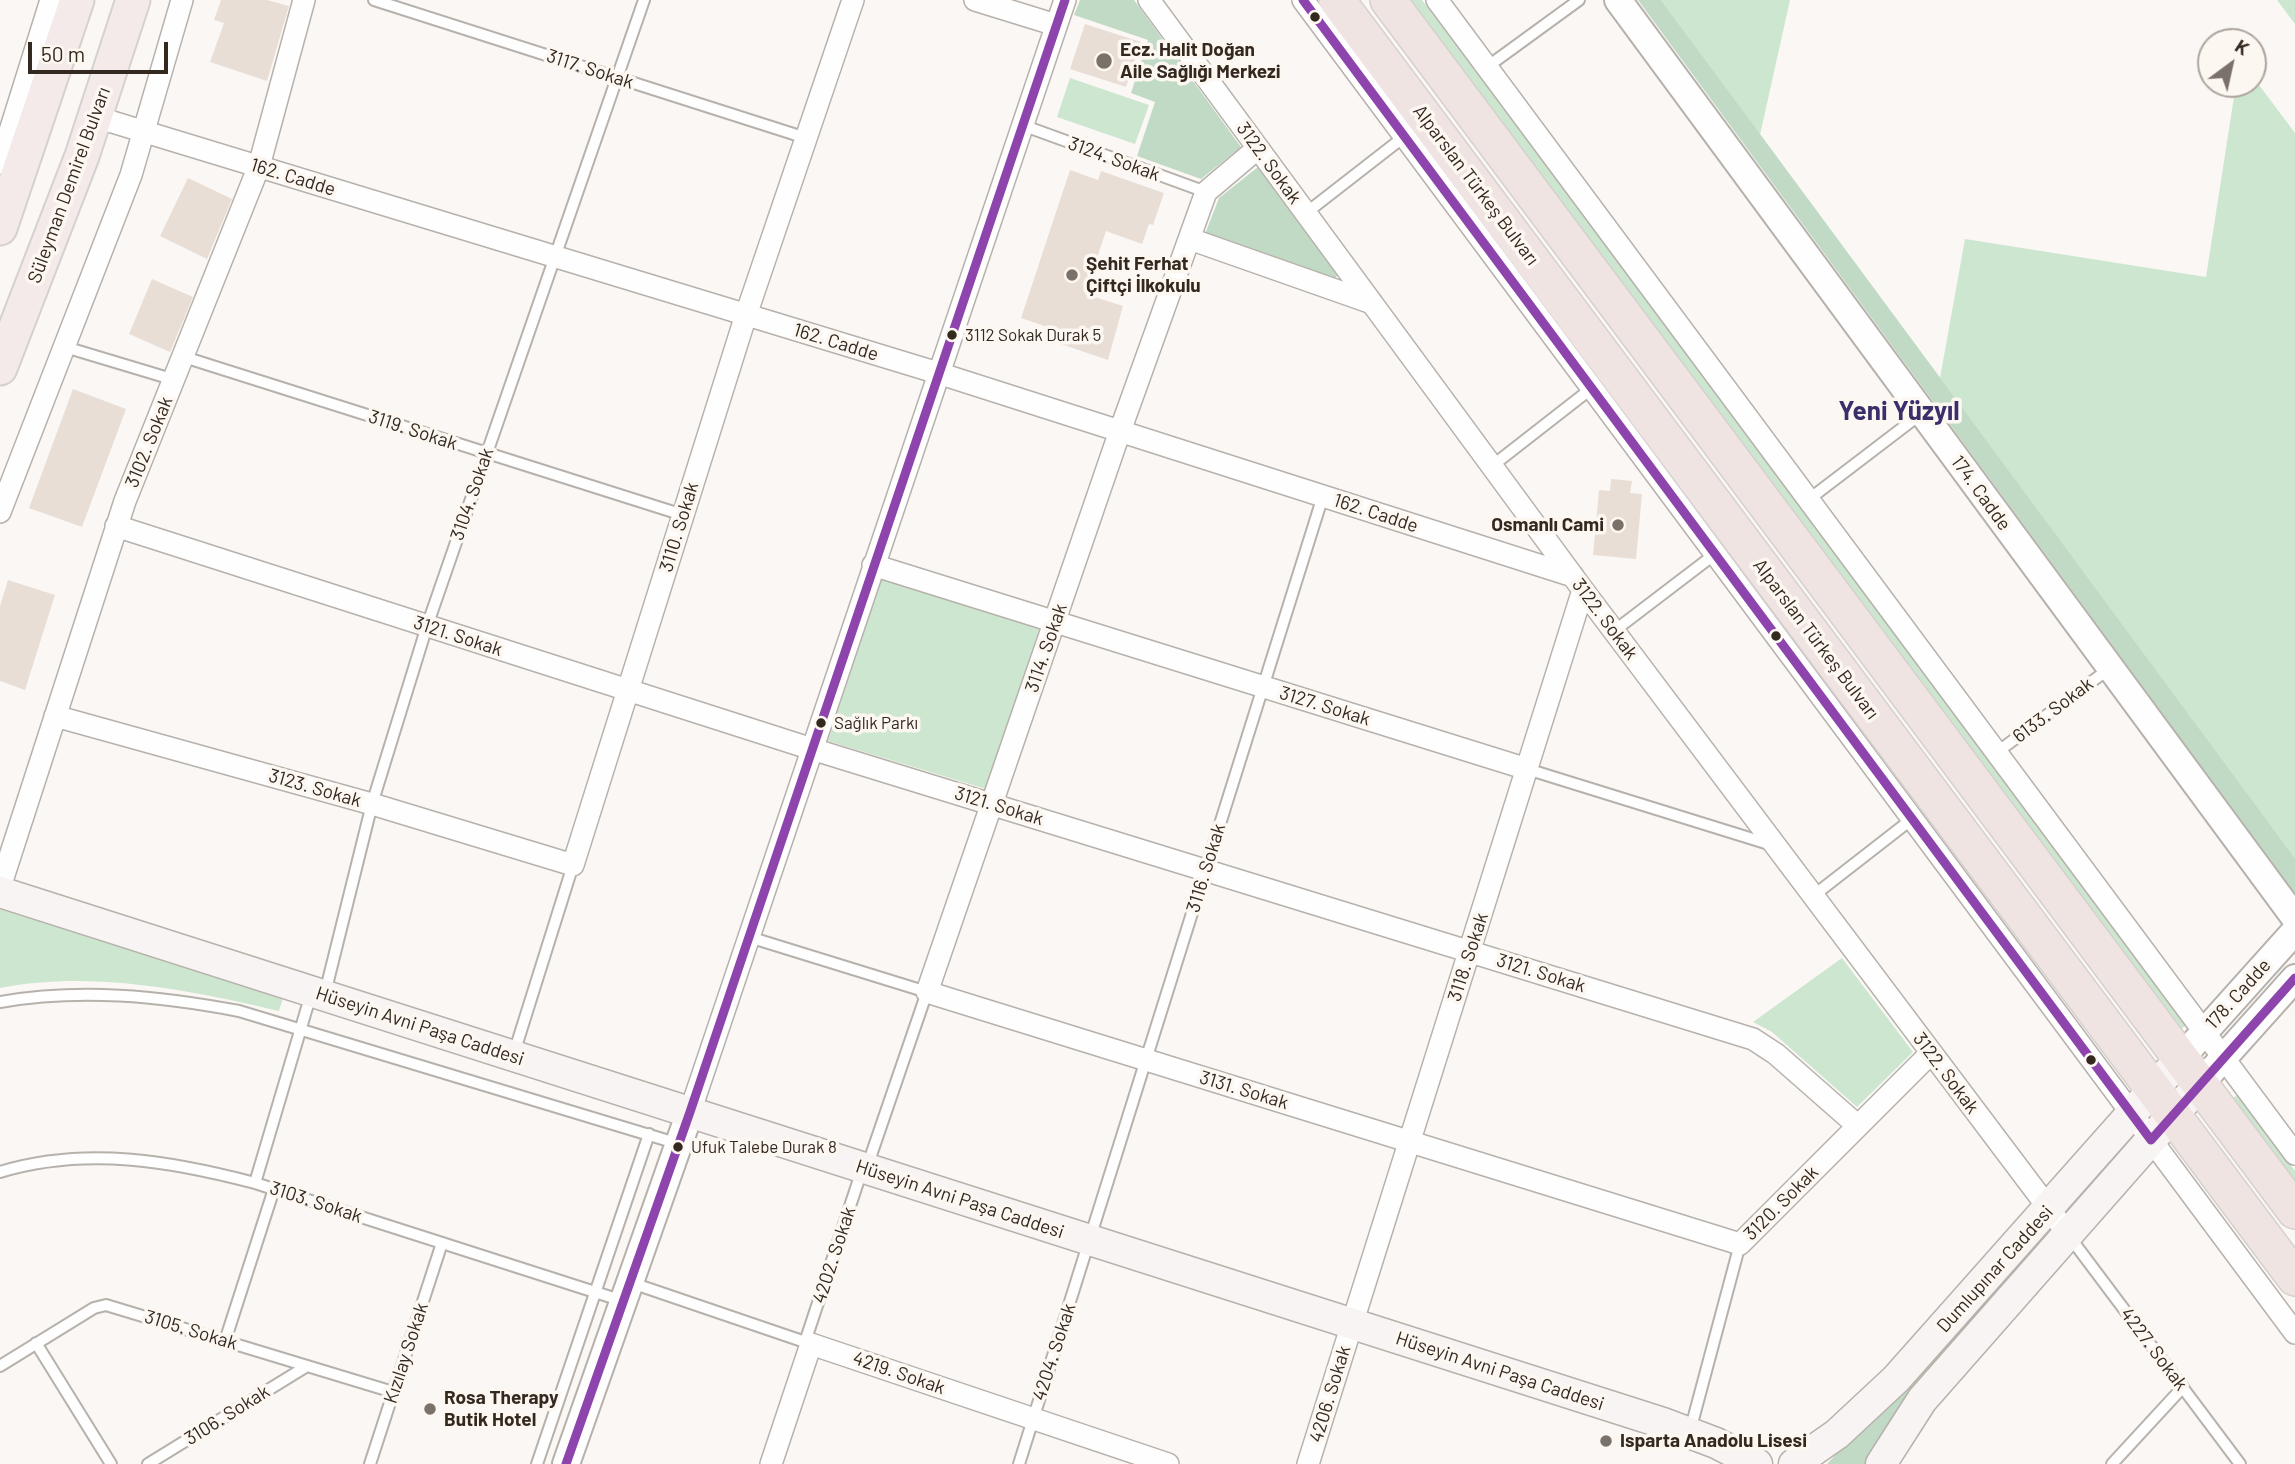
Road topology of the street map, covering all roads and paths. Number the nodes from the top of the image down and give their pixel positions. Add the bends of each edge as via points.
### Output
1 (51, 0) edge
2 (77, 0) edge
3 (134, 0) edge
4 (182, 0) edge
5 (304, 0) edge
6 (374, 0) edge
7 (644, 0) edge
8 (853, 0) edge
9 (975, 0) edge
10 (1065, 0) edge
11 (1149, 0) edge
12 (1303, 0) edge
13 (1337, 0) edge
14 (1388, 0) edge
15 (1437, 0) edge
16 (1579, 0) edge
17 (1618, 0) edge
18 (1056, 26) junction
19 (1487, 67) junction
20 (617, 78) junction
21 (96, 117) junction
22 (1022, 125) junction
23 (145, 132) junction
24 (1405, 136) junction
25 (806, 138) junction
26 (1258, 148) junction
27 (0, 163) edge
28 (259, 166) junction
29 (1206, 192) junction
30 (1306, 213) junction
31 (0, 228) edge
32 (1190, 239) junction
33 (554, 256) junction
34 (1372, 303) junction
35 (746, 315) junction
36 (65, 346) junction
37 (184, 357) junction
38 (0, 368) edge
39 (938, 373) junction
40 (175, 380) junction
41 (1591, 388) junction
42 (1922, 413) junction
43 (1120, 431) junction
44 (487, 453) junction
45 (1492, 466) junction
46 (1323, 496) junction
47 (1808, 500) junction
48 (0, 512) edge
49 (683, 515) junction
50 (116, 526) junction
51 (1715, 554) junction
52 (873, 565) junction
53 (1578, 583) junction
54 (1055, 621) junction
55 (427, 626) junction
56 (1614, 631) junction
57 (2110, 668) junction
58 (1264, 687) junction
59 (628, 690) junction
60 (55, 716) junction
61 (812, 748) junction
62 (1996, 753) junction
63 (1527, 769) junction
64 (372, 804) junction
65 (992, 804) junction
66 (1912, 819) junction
67 (1776, 846) junction
68 (573, 865) junction
69 (1206, 870) junction
70 (0, 890) edge
71 (1813, 895) junction
72 (2295, 918) edge
73 (2295, 931) edge
74 (749, 937) junction
75 (1469, 951) junction
76 (2295, 978) edge
77 (927, 992) junction
78 (318, 993) junction
79 (0, 1002) edge
80 (300, 1028) junction
81 (2204, 1032) junction
82 (1931, 1053) junction
83 (513, 1056) junction
84 (2224, 1057) junction
85 (1146, 1060) junction
86 (2191, 1071) junction
87 (690, 1112) junction
88 (2152, 1115) junction
89 (1858, 1126) junction
90 (649, 1134) junction
91 (1409, 1141) junction
92 (679, 1144) junction
93 (2295, 1154) edge
94 (864, 1168) junction
95 (0, 1172) edge
96 (255, 1183) junction
97 (274, 1189) junction
98 (2048, 1208) junction
99 (2295, 1210) edge
100 (2068, 1234) junction
101 (1090, 1240) junction
102 (442, 1242) junction
103 (1740, 1244) junction
104 (2295, 1278) edge
105 (596, 1292) junction
106 (626, 1292) junction
107 (1352, 1324) junction
108 (2295, 1333) edge
109 (225, 1341) junction
110 (36, 1343) junction
111 (808, 1343) junction
112 (0, 1366) edge
113 (307, 1366) junction
114 (2183, 1387) junction
115 (393, 1392) junction
116 (1033, 1419) junction
117 (1689, 1433) junction
118 (111, 1464) edge
119 (148, 1464) edge
120 (370, 1464) edge
121 (537, 1464) edge
122 (566, 1464) edge
123 (771, 1464) edge
124 (1019, 1464) edge
125 (1168, 1464) edge
126 (1308, 1464) edge
127 (1757, 1464) edge
128 (1794, 1464) edge
129 (1881, 1464) edge
130 (2112, 1464) edge
131 (2240, 1464) edge

1 - 27 street
2 - 31 main road
3 - 21 main road, Süleyman Demirel Bulvarı
4 - 23 street
5 - 28 street, 3102. Sokak
6 - 20 lane, 3117. Sokak
7 - 20 lane, 3104. Sokak
8 - 25 street, 3110. Sokak
9 - 18 street
10 - 18 street
11 - 26 street, 3122. Sokak
12 - 24 street
13 - 88 highway, Alparslan Türkeş Bulvarı
14 - 86 highway
15 - 19 street
16 - 19 lane
17 - 42 street, 174. Cadde
18 - 22 street
19 - 47 street
20 - 25 lane, 3117. Sokak
20 - 33 lane, 3104. Sokak
21 - 23 street, 162. Cadde
21 - 38 main road, Süleyman Demirel Bulvarı
22 - 29 lane, 3124. Sokak
22 - 39 street
23 - 28 street, 162. Cadde
23 - 36 street
24 - 30 lane
24 - 41 street
25 - 35 street, 3110. Sokak
26 - 29 street
26 - 30 street, 3122. Sokak
28 - 33 street, 162. Cadde
28 - 37 street, 3102. Sokak
29 - 32 street, 3114. Sokak
30 - 34 street, 3122. Sokak
32 - 34 street
32 - 43 street, 3114. Sokak
33 - 35 street, 162. Cadde
33 - 44 lane, 3104. Sokak
34 - 45 street, 3122. Sokak
35 - 39 street, 162. Cadde
35 - 49 street, 3110. Sokak
36 - 40 lane
36 - 48 street
37 - 40 street, 3102. Sokak
37 - 44 lane, 3119. Sokak
39 - 43 street, 162. Cadde
39 - 52 street
40 - 50 street, 3102. Sokak
41 - 45 lane
41 - 51 street
42 - 47 lane
42 - 57 street, 174. Cadde
43 - 46 street, 162. Cadde
43 - 54 street, 3114. Sokak
44 - 49 lane, 3119. Sokak
44 - 55 lane, 3104. Sokak
45 - 53 street, 3122. Sokak
46 - 53 street, 162. Cadde
46 - 58 lane, 3116. Sokak
47 - 62 street
49 - 59 street, 3110. Sokak
50 - 55 street, 3121. Sokak
50 - 60 street, 3102. Sokak
51 - 56 lane
51 - 66 street
52 - 54 street, 3127. Sokak
52 - 61 street
53 - 56 street, 3122. Sokak
53 - 63 street, 3118. Sokak
54 - 58 street, 3127. Sokak
54 - 65 street, 3114. Sokak
55 - 59 street, 3121. Sokak
55 - 64 lane, 3104. Sokak
56 - 67 street, 3122. Sokak
57 - 62 lane, 6133. Sokak
57 - 72 street, 174. Cadde
58 - 63 street, 3127. Sokak
58 - 69 lane, 3116. Sokak
59 - 61 street, 3121. Sokak
59 - 68 street, 3110. Sokak
60 - 64 street, 3123. Sokak
60 - 70 street, 3102. Sokak
61 - 65 street, 3121. Sokak
61 - 74 street
62 - 81 street
63 - 67 lane, 3127. Sokak
63 - 75 street, 3118. Sokak
64 - 68 street, 3123. Sokak
64 - 78 lane, 3104. Sokak
65 - 69 street, 3121. Sokak
65 - 77 street, 3114. Sokak
66 - 71 lane
66 - 88 street
67 - 71 street, 3122. Sokak
68 - 83 lane, 3110. Sokak
69 - 75 street, 3121. Sokak
69 - 85 lane, 3116. Sokak
70 - 78 main road, Hüseyin Avni Paşa Caddesi
71 - 82 street, 3122. Sokak
73 - 81 street, 178. Cadde
74 - 77 lane, 3131. Sokak
74 - 87 street
75 - 89 street, 3121. Sokak via 1753,1039
75 - 91 street, 3118. Sokak
76 - 84 street, 178. Cadde
77 - 85 street, 3131. Sokak
77 - 94 lane, 3114. Sokak
78 - 80 lane, 3104. Sokak
78 - 83 main road, Hüseyin Avni Paşa Caddesi
79 - 80 lane via 64,995 149,997
80 - 90 lane
80 - 96 lane, 3104. Sokak
81 - 84 street
81 - 86 street, 178. Cadde
82 - 89 street, 3120. Sokak
82 - 98 street, 3122. Sokak
83 - 87 main road, Hüseyin Avni Paşa Caddesi
84 - 86 street, 178. Cadde
84 - 93 street
85 - 91 street, 3131. Sokak
85 - 101 lane, 3116. Sokak
86 - 88 main road, Dumlupınar Caddesi
86 - 99 highway
87 - 92 street
87 - 94 main road, Hüseyin Avni Paşa Caddesi
88 - 98 main road, Dumlupınar Caddesi
88 - 100 main road, Dumlupınar Caddesi
88 - 104 highway, Alparslan Türkeş Bulvarı
88 - 108 street
89 - 103 street, 3120. Sokak
90 - 92 lane
90 - 105 lane
91 - 103 street, 3131. Sokak
91 - 107 street, 3118. Sokak
92 - 106 street
94 - 101 main road, Hüseyin Avni Paşa Caddesi
94 - 111 lane, 4202. Sokak
95 - 96 lane, 3103. Sokak via 91,1157 141,1159
96 - 97 lane, 3103. Sokak
97 - 102 lane, 3103. Sokak
97 - 109 lane
98 - 100 street, 3122. Sokak
98 - 128 main road, Dumlupınar Caddesi via 1896,1379 1836,1434
100 - 114 lane, 4227. Sokak
100 - 129 main road, Dumlupınar Caddesi via 1922,1400
101 - 107 main road, Hüseyin Avni Paşa Caddesi
101 - 116 lane, 4204. Sokak
102 - 105 lane, 3103. Sokak
102 - 115 lane, Kızılay Sokak
103 - 117 lane, 3120. Sokak
105 - 106 lane, 3103. Sokak
105 - 121 lane
106 - 111 lane, 4219. Sokak
106 - 122 street
107 - 117 main road, Hüseyin Avni Paşa Caddesi
107 - 126 street, 4206. Sokak
109 - 110 lane, 3105. Sokak via 102,1305
109 - 113 lane, 3105. Sokak
110 - 112 lane, 3105. Sokak
110 - 118 lane
111 - 116 street, 4219. Sokak
111 - 123 street, 4202. Sokak
113 - 115 lane, 3105. Sokak
113 - 119 lane, 3106. Sokak
114 - 130 lane
114 - 131 lane, 4227. Sokak
115 - 120 lane, Kızılay Sokak
116 - 124 lane, 4204. Sokak
116 - 125 street, 4219. Sokak
117 - 127 main road, Hüseyin Avni Paşa Caddesi

